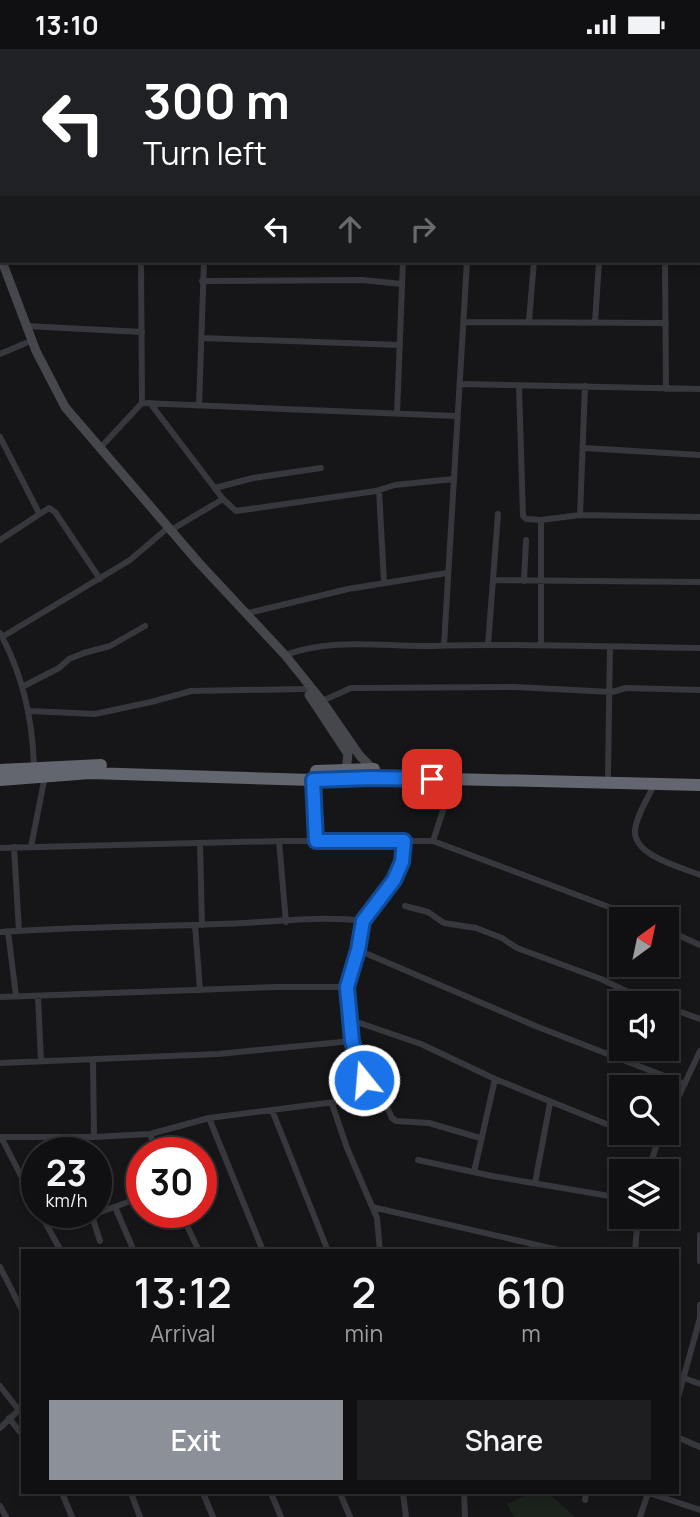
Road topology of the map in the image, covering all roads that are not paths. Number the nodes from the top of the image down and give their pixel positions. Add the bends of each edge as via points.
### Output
1 (3, 263) edge
2 (141, 263) edge
3 (204, 263) edge
4 (403, 263) edge
5 (467, 263) edge
6 (534, 263) edge
7 (599, 263) edge
8 (665, 263) edge
9 (0, 271) edge
10 (202, 281) junction
11 (402, 284) junction
12 (528, 321) junction
13 (464, 322) junction
14 (595, 323) junction
15 (666, 323) junction
16 (26, 326) junction
17 (142, 331) junction
18 (202, 338) junction
19 (26, 343) junction
20 (400, 345) junction
21 (0, 353) edge
22 (461, 384) junction
23 (519, 386) junction
24 (585, 386) junction
25 (666, 389) junction
26 (700, 389) edge
27 (146, 403) junction
28 (199, 406) junction
29 (397, 414) junction
30 (456, 416) junction
31 (0, 437) edge
32 (100, 448) junction
33 (584, 448) junction
34 (700, 455) edge
35 (321, 468) dead end
36 (453, 479) junction
37 (215, 488) junction
38 (379, 490) junction
39 (223, 499) junction
40 (39, 513) junction
41 (498, 514) dead end
42 (580, 515) junction
43 (700, 517) edge
44 (541, 520) junction
45 (167, 530) junction
46 (0, 540) edge
47 (526, 540) dead end
48 (447, 573) junction
49 (100, 579) junction
50 (493, 580) junction
51 (524, 581) junction
52 (384, 582) junction
53 (542, 582) junction
54 (700, 582) edge
55 (248, 613) junction
56 (145, 627) dead end
57 (1, 635) edge
58 (444, 645) junction
59 (488, 645) junction
60 (541, 645) junction
61 (610, 647) junction
62 (700, 648) edge
63 (285, 655) junction
64 (22, 687) junction
65 (305, 689) junction
66 (700, 690) edge
67 (610, 692) junction
68 (322, 701) junction
69 (30, 711) junction
70 (373, 769) junction
71 (346, 770) junction
72 (0, 771) edge
73 (38, 774) junction
74 (253, 774) junction
75 (608, 775) junction
76 (700, 777) edge
77 (0, 780) edge
78 (313, 780) junction
79 (453, 780) junction
80 (654, 785) junction
81 (700, 785) edge
82 (279, 841) junction
83 (316, 841) junction
84 (404, 841) junction
85 (433, 841) junction
86 (200, 843) junction
87 (14, 847) junction
88 (31, 847) junction
89 (0, 848) edge
90 (700, 875) edge
91 (405, 906) dead end
92 (609, 907) edge
93 (363, 921) junction
94 (286, 922) junction
95 (199, 925) junction
96 (4, 931) edge
97 (19, 931) junction
98 (679, 934) edge
99 (700, 944) edge
100 (358, 950) junction
101 (347, 987) junction
102 (200, 990) junction
103 (626, 991) edge
104 (16, 996) junction
105 (0, 997) edge
106 (38, 997) junction
107 (679, 1011) edge
108 (700, 1019) edge
109 (351, 1020) junction
110 (352, 1041) junction
111 (700, 1051) edge
112 (93, 1060) junction
113 (41, 1061) junction
114 (0, 1063) edge
115 (495, 1079) junction
116 (685, 1084) junction
117 (679, 1096) edge
118 (370, 1099) junction
119 (550, 1103) junction
120 (332, 1104) junction
121 (272, 1110) junction
122 (209, 1118) junction
123 (609, 1125) edge
124 (150, 1133) junction
125 (94, 1136) junction
126 (1, 1137) edge
127 (21, 1137) edge
128 (63, 1137) edge
129 (151, 1137) edge
130 (480, 1138) junction
131 (656, 1145) edge
132 (652, 1159) edge
133 (418, 1160) dead end
134 (474, 1172) junction
135 (21, 1176) edge
136 (535, 1183) junction
137 (609, 1196) edge
138 (126, 1203) edge
139 (114, 1207) joint
140 (372, 1207) junction
141 (48, 1228) edge
142 (96, 1228) edge
143 (188, 1228) edge
144 (637, 1229) edge
145 (700, 1235) edge
146 (100, 1241) dead end
147 (60, 1249) edge
148 (133, 1249) edge
149 (198, 1249) edge
150 (261, 1249) edge
151 (327, 1249) edge
152 (380, 1249) edge
153 (554, 1249) edge
154 (635, 1249) edge
155 (700, 1261) edge
156 (0, 1267) edge
157 (700, 1305) edge
158 (21, 1308) edge
159 (700, 1318) edge
160 (684, 1378) junction
161 (700, 1384) edge
162 (0, 1386) edge
163 (679, 1394) edge
164 (20, 1407) edge
165 (9, 1418) junction
166 (0, 1428) edge
167 (21, 1433) edge
168 (679, 1438) edge
169 (700, 1447) edge
170 (62, 1494) edge
171 (131, 1494) edge
172 (203, 1494) edge
173 (271, 1494) edge
174 (340, 1494) edge
175 (403, 1494) edge
176 (464, 1494) edge
177 (648, 1494) edge
178 (651, 1494) edge
179 (0, 1506) edge
180 (700, 1510) edge
181 (6, 1517) edge
182 (72, 1517) edge
183 (140, 1517) edge
184 (213, 1517) edge
185 (281, 1517) edge
186 (350, 1517) edge
187 (407, 1517) edge
188 (465, 1517) edge
189 (640, 1517) edge

1 - 16 street
2 - 17 street
3 - 10 street
4 - 11 street
5 - 13 street
6 - 12 street
7 - 14 street
8 - 15 street
9 - 19 street
10 - 11 street
10 - 18 street
11 - 20 street
12 - 13 street
12 - 14 street
13 - 22 street
14 - 15 street
15 - 25 street
16 - 17 street
16 - 32 street via 65,407
17 - 27 street
18 - 20 street
18 - 28 street
19 - 21 street
19 - 45 street via 60,410
20 - 29 street
22 - 23 street
22 - 30 street
23 - 24 street
23 - 44 street via 523,516
24 - 25 street
24 - 33 street
25 - 26 street
27 - 28 street
27 - 32 street
27 - 37 street
28 - 29 street
29 - 30 street
30 - 36 street
31 - 40 street
32 - 45 street
33 - 34 street
33 - 42 street
35 - 37 street
36 - 38 street
36 - 48 street
37 - 39 street
38 - 39 street via 236,511
38 - 52 street
39 - 45 street
40 - 46 street
40 - 49 street via 52,509
41 - 50 street
42 - 43 street
42 - 44 street
44 - 53 street
45 - 49 street
45 - 55 street
45 - 65 street
47 - 51 street
48 - 52 street
48 - 58 street
49 - 57 street
50 - 51 street
50 - 59 street
51 - 53 street
52 - 55 street
53 - 54 street
53 - 60 street
55 - 63 street
56 - 64 street via 110,646 69,659
57 - 64 street
58 - 59 street
58 - 63 street via 332,645
59 - 60 street
60 - 61 street
61 - 62 street
61 - 67 street
63 - 68 street
64 - 69 street
65 - 69 street via 191,691 95,714
65 - 71 street via 348,754
66 - 67 street via 626,688
67 - 68 street via 351,688
67 - 75 street
68 - 70 street
69 - 73 street
70 - 71 highway
70 - 75 highway
71 - 74 highway
72 - 73 highway
73 - 74 highway
73 - 77 highway
73 - 88 street
74 - 78 highway
75 - 76 highway
78 - 79 highway
78 - 83 street
79 - 80 highway
79 - 85 street
80 - 81 highway
80 - 90 street via 635,828 637,841 649,854
82 - 83 street
82 - 86 street
82 - 94 street
83 - 84 street
84 - 85 street
84 - 93 street via 394,880
85 - 92 street
86 - 88 street
86 - 95 street
87 - 88 street
87 - 89 street
87 - 97 street
91 - 103 street via 428,912 444,923 502,938
93 - 94 street
93 - 100 street
94 - 95 street
95 - 97 street
95 - 102 street
96 - 97 street
96 - 104 street
98 - 99 street
100 - 101 street
100 - 116 street
101 - 102 street
101 - 109 street
102 - 106 street
104 - 105 street
104 - 106 street
106 - 113 street
107 - 108 street
109 - 110 street
109 - 115 street via 421,1044
110 - 112 street
110 - 118 street
111 - 116 street
112 - 113 street
112 - 125 street
113 - 114 street
115 - 119 street
115 - 130 street
116 - 117 street
118 - 120 street
118 - 130 street via 382,1096 396,1121 429,1123
119 - 123 street
119 - 136 street
120 - 121 street
120 - 140 street
121 - 122 street
121 - 151 street
122 - 124 street
122 - 150 street
124 - 125 street
124 - 129 street
125 - 128 street
126 - 127 street
126 - 135 street
130 - 134 street
131 - 132 street
133 - 134 street
134 - 136 street
136 - 137 street
138 - 139 street
139 - 148 street
140 - 152 street
140 - 153 street
141 - 147 street
142 - 146 street
143 - 149 street
144 - 154 street
145 - 155 street
156 - 158 street
157 - 159 street
159 - 160 street
160 - 161 street
160 - 163 street
162 - 164 street
164 - 165 street
165 - 166 street
165 - 167 street
168 - 169 street
170 - 182 street
171 - 183 street
172 - 184 street
173 - 185 street
174 - 186 street
175 - 187 street
176 - 188 street
177 - 189 street
178 - 180 street
179 - 181 street

